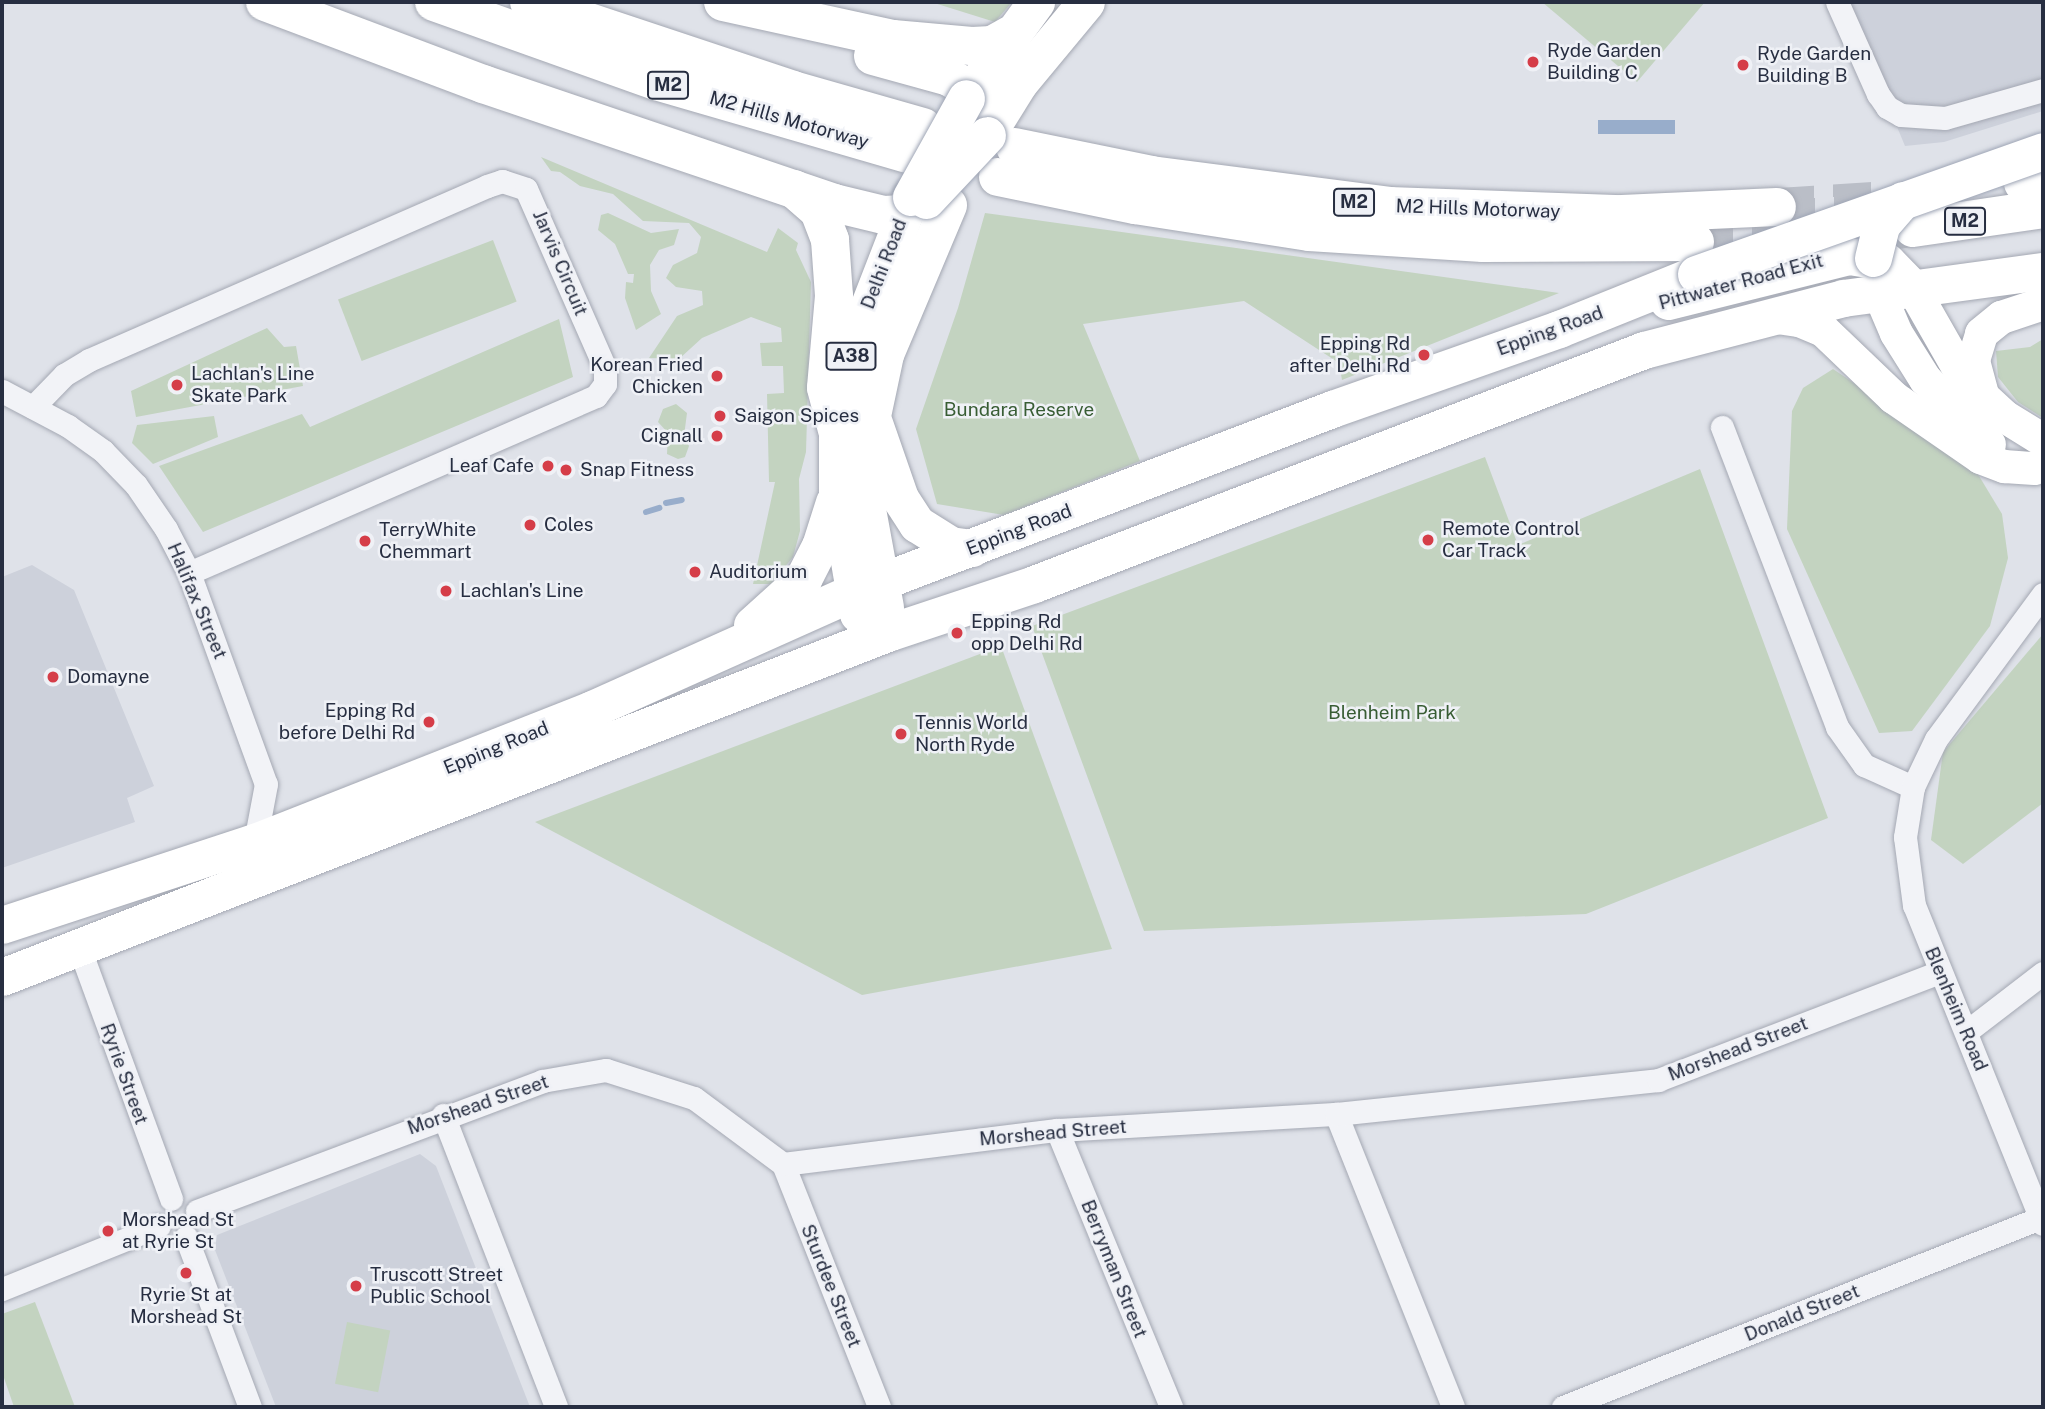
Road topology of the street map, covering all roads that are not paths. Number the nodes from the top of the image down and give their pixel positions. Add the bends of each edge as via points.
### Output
1 (265, 2) edge
2 (434, 2) edge
3 (529, 2) edge
4 (716, 2) edge
5 (723, 2) edge
6 (1037, 2) edge
7 (1086, 2) edge
8 (1837, 2) edge
9 (1010, 35) junction
10 (2043, 90) edge
11 (989, 123) junction
12 (2043, 151) edge
13 (793, 188) junction
14 (2037, 191) edge
15 (922, 204) junction
16 (1777, 206) tunnel mouth
17 (1908, 214) junction
18 (1695, 258) junction
19 (2043, 271) edge
20 (1885, 273) junction
21 (2043, 303) edge
22 (1761, 316) junction
23 (1559, 329) junction
24 (2, 391) edge
25 (1987, 401) junction
26 (33, 407) junction
27 (854, 422) junction
28 (1723, 427) dead end
29 (2040, 460) edge
30 (837, 491) junction
31 (972, 548) junction
32 (189, 573) junction
33 (867, 587) junction
34 (2043, 594) edge
35 (876, 637) junction
36 (723, 652) junction
37 (1913, 787) junction
38 (255, 842) junction
39 (2, 925) edge
40 (79, 947) junction
41 (1940, 972) junction
42 (2043, 973) edge
43 (2, 977) edge
44 (1966, 1032) junction
45 (1336, 1114) junction
46 (443, 1115) junction
47 (1057, 1130) junction
48 (783, 1164) junction
49 (172, 1199) junction
50 (197, 1211) junction
51 (2042, 1221) edge
52 (159, 1226) junction
53 (186, 1237) junction
54 (2, 1289) edge
55 (250, 1407) edge
56 (556, 1407) edge
57 (879, 1407) edge
58 (1171, 1407) edge
59 (1453, 1407) edge
60 (1563, 1407) edge

1 - 13 highway via 483,83
2 - 3 highway, M2 Hills Motorway / M2 via 656,81 915,141 793,90
4 - 11 highway via 837,45 949,76
5 - 9 highway via 893,39 972,46 992,45
6 - 9 main road
7 - 11 main road
8 - 10 street via 1887,107 1921,119 1970,113
9 - 11 main road
11 - 15 main road, Delhi Road, bridge
11 - 16 highway, M2 Hills Motorway / M2 via 1151,175 1389,206 1622,214
11 - 18 highway, M2 Hills Motorway / M2 via 1135,205 1309,232
12 - 17 main road, Epping Road, bridge
13 - 15 highway via 873,213
13 - 27 highway via 819,211 830,240 834,296 825,388
14 - 17 highway, M2
15 - 27 main road, Delhi Road / A38 via 896,324
17 - 18 main road, Epping Road, bridge
17 - 20 main road, bridge via 1881,225
18 - 23 main road, Epping Road
19 - 20 main road, Epping Road
20 - 22 main road, Epping Road
20 - 23 main road, Pittwater Road Exit via 1833,258
20 - 25 main road
20 - 29 main road via 1910,358 1948,407 1993,448
21 - 25 main road via 2001,317 1980,336 1973,368
22 - 29 main road via 1816,326 1893,397 1950,440 2004,466
22 - 35 main road, Epping Road via 1630,355 1034,584
23 - 31 main road, Epping Road via 1332,409
24 - 26 street, Halifax Street
25 - 29 main road
26 - 32 street, Halifax Street via 103,451 136,485
26 - 32 street, Jarvis Circuit via 64,375 89,360 488,186 502,181 526,189 605,369 596,396
27 - 30 main road, Delhi Road / A38
27 - 31 main road via 906,509 941,541
27 - 33 main road, Delhi Road / A38 via 865,485
28 - 37 street via 1837,727 1864,765
30 - 33 main road, Delhi Road / A38
30 - 36 main road via 820,546 803,579
31 - 33 main road, Epping Road
32 - 38 street, Halifax Street via 266,784
33 - 35 main road, Delhi Road / A38
33 - 36 main road, Epping Road
34 - 37 street, Blenheim Road via 1936,739
35 - 40 main road, Epping Road
36 - 38 main road, Epping Road via 593,709
37 - 41 street, Blenheim Road via 1905,837 1908,882
38 - 39 main road, Epping Road
40 - 43 main road, Epping Road
40 - 49 street, Ryrie Street
41 - 44 street, Blenheim Road
41 - 45 street, Morshead Street via 1658,1080
42 - 44 street
44 - 51 street, Blenheim Road
45 - 47 street, Morshead Street
45 - 59 street
46 - 48 street, Morshead Street via 542,1081 606,1070 694,1098
46 - 50 street, Morshead Street
46 - 56 street
47 - 48 street, Morshead Street
47 - 58 street, Berryman Street
48 - 57 street, Sturdee Street
49 - 50 street via 184,1199
49 - 52 street via 159,1213
50 - 53 street via 198,1223
51 - 60 street, Donald Street
52 - 53 street via 173,1238
52 - 54 street
53 - 55 street

